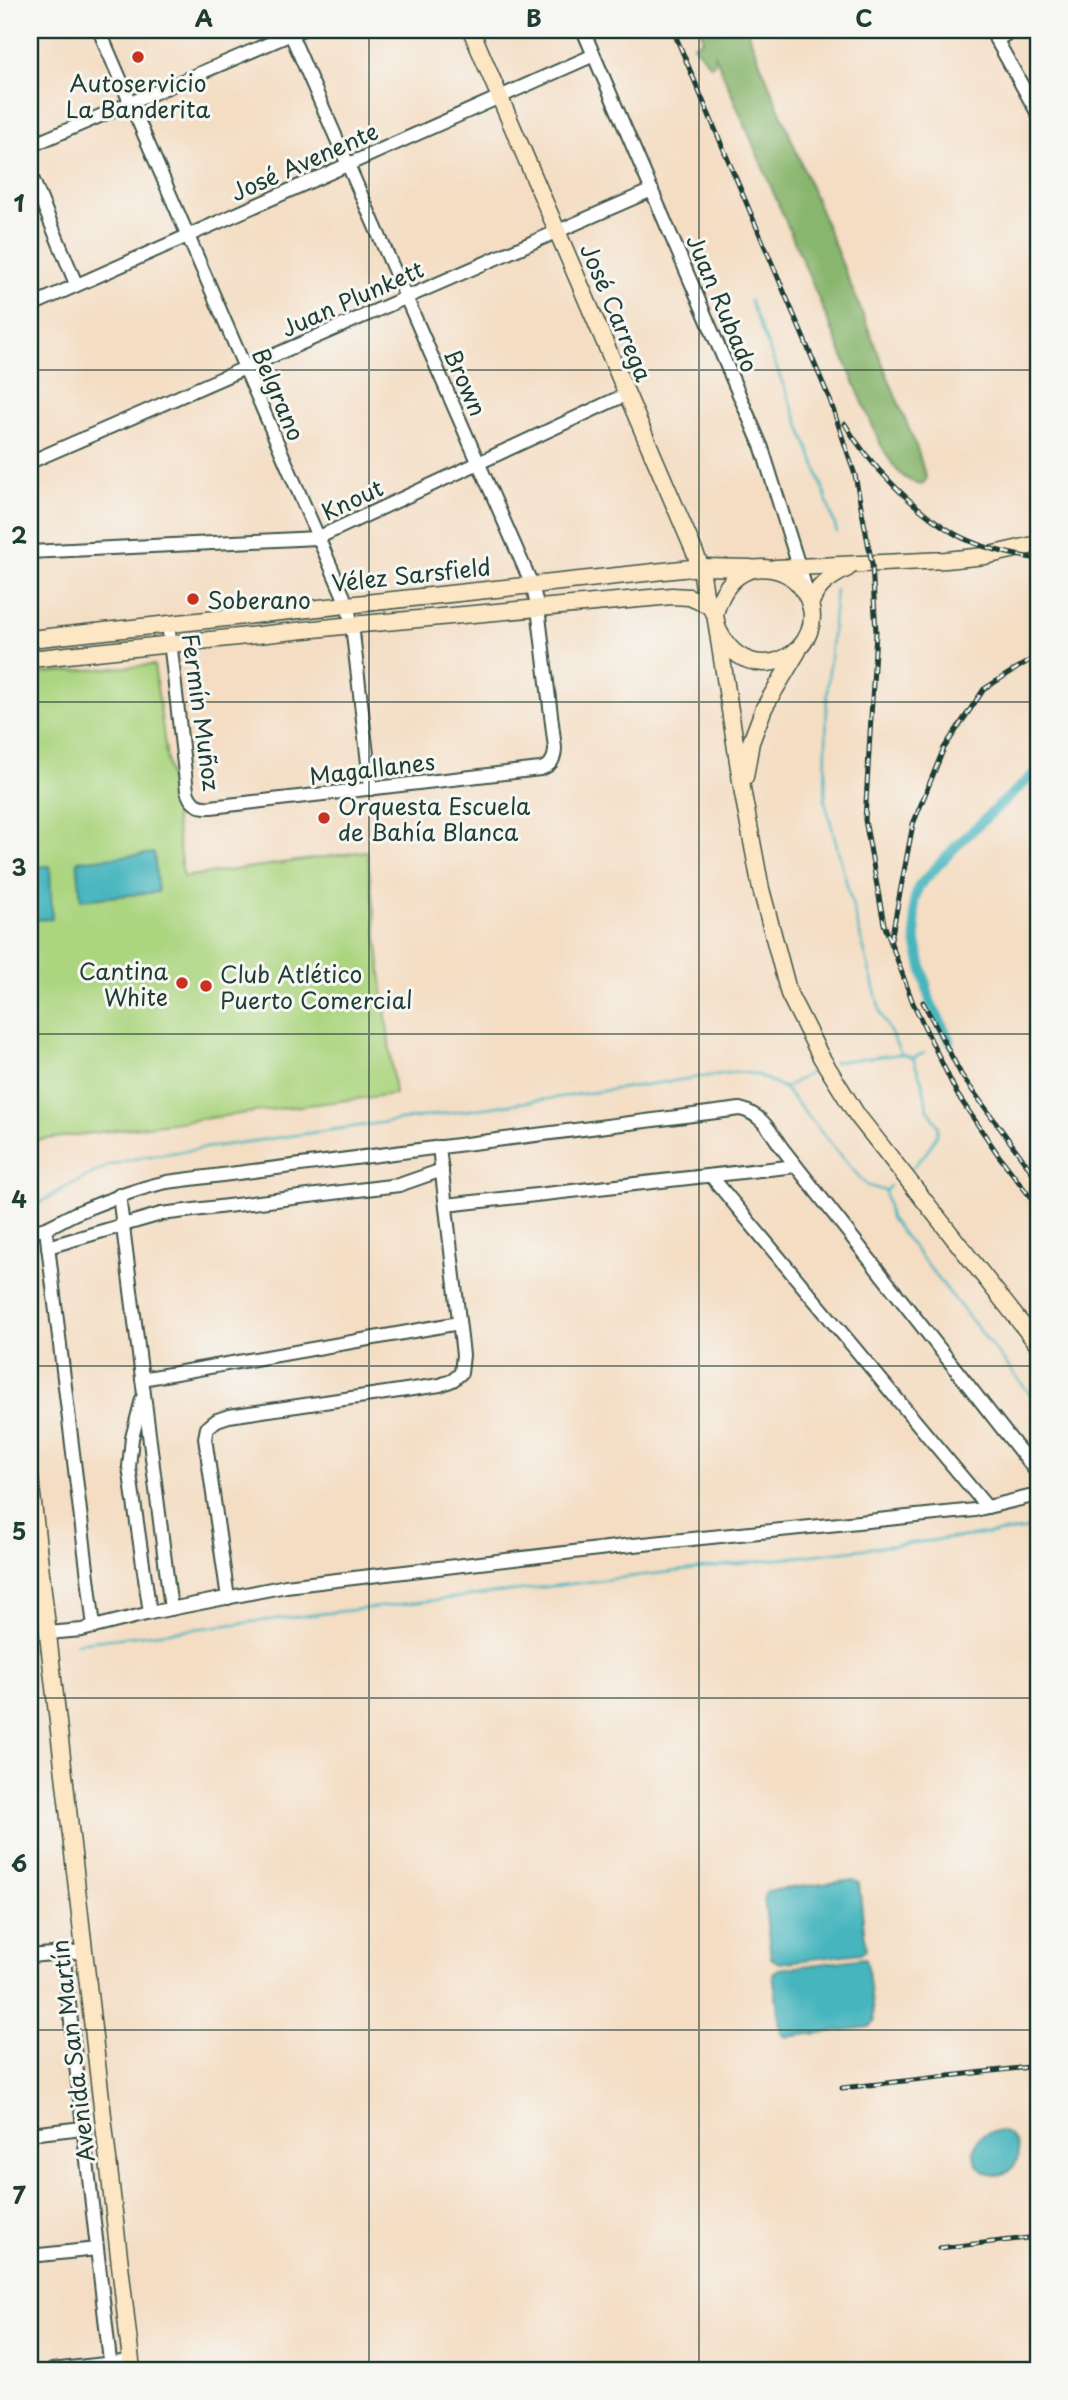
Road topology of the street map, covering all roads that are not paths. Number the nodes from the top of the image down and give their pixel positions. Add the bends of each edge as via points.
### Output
1 (99, 30) edge
2 (471, 30) edge
3 (583, 30) edge
4 (1014, 30) edge
5 (294, 31) edge
6 (994, 35) edge
7 (594, 55) junction
8 (500, 97) junction
9 (130, 103) junction
10 (1038, 114) edge
11 (30, 146) edge
12 (348, 165) junction
13 (30, 173) edge
14 (652, 190) junction
15 (558, 232) junction
16 (187, 235) junction
17 (76, 284) junction
18 (406, 298) junction
19 (30, 306) edge
20 (244, 368) junction
21 (627, 394) junction
22 (30, 462) edge
23 (478, 463) junction
24 (317, 538) junction
25 (1038, 544) edge
26 (30, 552) edge
27 (800, 566) junction
28 (854, 566) junction
29 (701, 567) junction
30 (764, 568) junction
31 (532, 585) junction
32 (809, 602) junction
33 (347, 604) junction
34 (538, 608) junction
35 (713, 615) junction
36 (168, 622) junction
37 (352, 625) junction
38 (30, 639) edge
39 (170, 644) junction
40 (799, 649) junction
41 (30, 659) edge
42 (551, 763) joint
43 (371, 789) junction
44 (743, 794) junction
45 (196, 806) joint
46 (439, 1147) junction
47 (796, 1166) junction
48 (442, 1170) junction
49 (711, 1176) junction
50 (119, 1195) junction
51 (446, 1205) junction
52 (123, 1225) junction
53 (46, 1229) junction
54 (30, 1231) edge
55 (48, 1247) junction
56 (459, 1323) junction
57 (1038, 1345) edge
58 (143, 1385) junction
59 (1038, 1474) edge
60 (30, 1477) edge
61 (1038, 1491) edge
62 (987, 1507) junction
63 (229, 1598) junction
64 (171, 1609) junction
65 (150, 1613) junction
66 (94, 1627) junction
67 (47, 1633) junction
68 (83, 1951) junction
69 (63, 1952) junction
70 (30, 1956) edge
71 (83, 2128) junction
72 (30, 2134) edge
73 (97, 2249) junction
74 (30, 2256) edge
75 (132, 2366) edge
76 (111, 2367) edge
77 (52, 2370) edge

1 - 9 street, Belgrano
2 - 8 street, José Carrega
3 - 7 street, Juan Rubado
4 - 6 street
5 - 9 street
5 - 12 street, Brown
6 - 10 street
7 - 8 street, José Avenente
7 - 14 street, Juan Rubado
8 - 12 street, José Avenente
8 - 15 street, José Carrega
9 - 11 street
9 - 16 street, Belgrano
12 - 16 street, José Avenente
12 - 18 street, Brown
13 - 17 street
14 - 15 street, Juan Plunkett
14 - 27 street, Juan Rubado via 762,449
15 - 18 street, Juan Plunkett
15 - 21 street, José Carrega
16 - 17 street, José Avenente
16 - 20 street, Belgrano
17 - 19 street, José Avenente
18 - 20 street, Juan Plunkett
18 - 23 street, Brown
20 - 22 street, Juan Plunkett
20 - 24 street, Belgrano
21 - 23 street, Knout
21 - 29 street, José Carrega
23 - 24 street, Knout
23 - 31 street, Brown
24 - 26 street, Knout
24 - 33 street, Belgrano
25 - 28 street, Vélez Sarsfield via 985,556
27 - 28 street, Vélez Sarsfield
27 - 30 street, Vélez Sarsfield
27 - 32 street, Juan Rubado
28 - 32 street via 820,584
29 - 30 street, Vélez Sarsfield
29 - 31 street, Vélez Sarsfield
29 - 35 street, José Carrega
30 - 32 street via 788,574
30 - 35 street via 742,573 729,582
31 - 33 street, Vélez Sarsfield
31 - 34 street, Brown
32 - 40 street via 811,625
33 - 36 street, Vélez Sarsfield
33 - 37 street, Belgrano
34 - 35 street, Vélez Sarsfield via 672,596 689,597
34 - 37 street, Vélez Sarsfield
34 - 42 street, Brown via 555,748
35 - 40 street via 732,652 752,662 773,663
35 - 44 street, José Carrega
36 - 38 street, Vélez Sarsfield
36 - 39 street, Fermín Muñoz
37 - 39 street, Vélez Sarsfield
37 - 43 street, Belgrano
39 - 41 street, Vélez Sarsfield
39 - 45 street, Fermín Muñoz via 187,791
40 - 44 street via 764,708 751,743
42 - 43 street, Magallanes via 540,769
43 - 45 street, Magallanes
44 - 57 street, José Carrega via 761,889 789,994 821,1057 857,1115
46 - 47 street via 740,1109 759,1117
46 - 48 street
46 - 50 street via 167,1182
47 - 49 street
47 - 59 street
48 - 51 street
48 - 52 street via 400,1185 160,1214
49 - 51 street
49 - 62 street
50 - 52 street
50 - 53 street
51 - 56 street
52 - 55 street
52 - 58 street
53 - 54 street
53 - 55 street
55 - 66 street
56 - 58 street
56 - 63 street via 464,1366 453,1380 229,1416 207,1428
58 - 64 street
58 - 65 street via 129,1467
60 - 67 street, Avenida San Martín
61 - 62 street
62 - 63 street via 344,1579
63 - 64 street
64 - 65 street
65 - 66 street
66 - 67 street
67 - 68 street, Avenida San Martín
68 - 69 street
68 - 75 street, Avenida San Martín
69 - 70 street
69 - 71 street, Avenida San Martín
71 - 72 street
71 - 73 street, Avenida San Martín
73 - 74 street
73 - 76 street, Avenida San Martín
75 - 76 street
76 - 77 street

